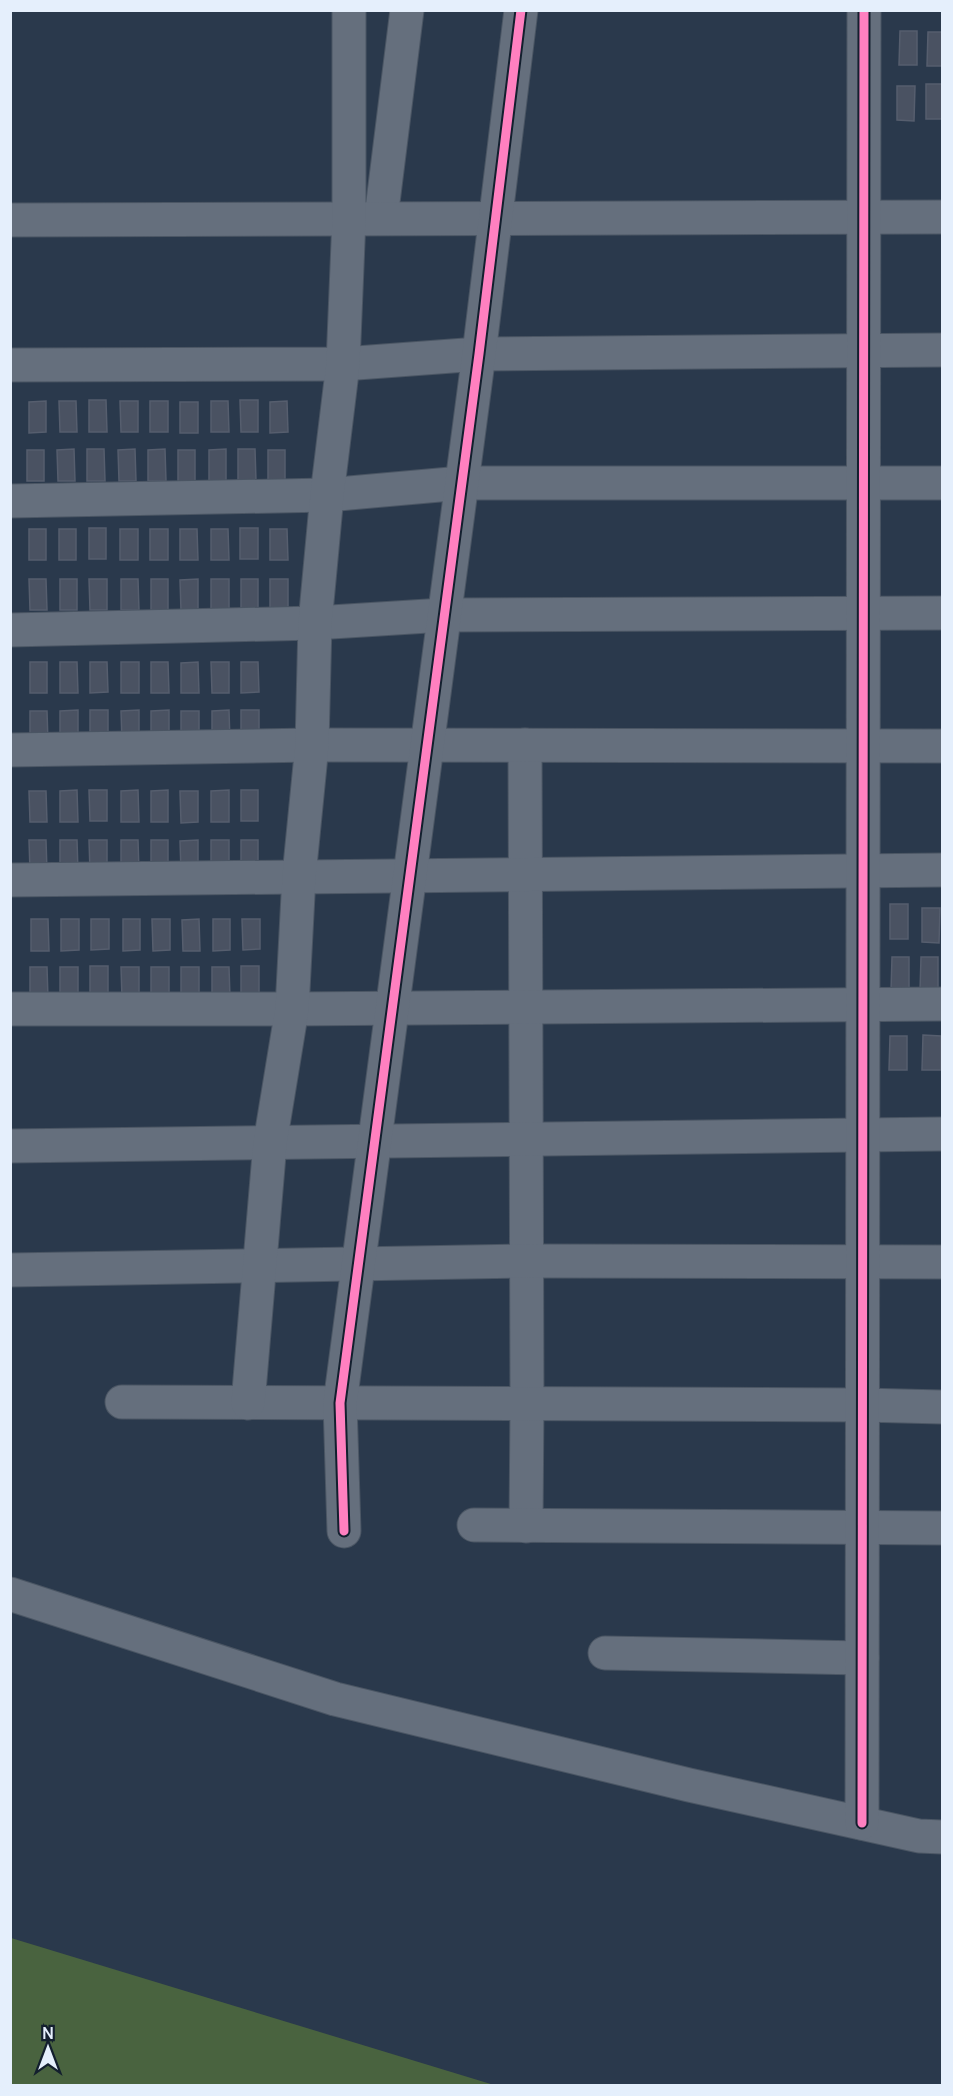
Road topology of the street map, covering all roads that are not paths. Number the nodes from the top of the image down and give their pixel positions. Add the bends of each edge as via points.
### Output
1 (349, 10) edge
2 (407, 10) edge
3 (521, 10) edge
4 (864, 10) edge
5 (942, 217) edge
6 (349, 218) junction
7 (381, 218) junction
8 (496, 218) junction
9 (864, 218) junction
10 (10, 220) edge
11 (864, 350) junction
12 (942, 350) edge
13 (479, 354) junction
14 (343, 364) junction
15 (10, 365) edge
16 (462, 483) junction
17 (864, 483) junction
18 (942, 483) edge
19 (327, 495) junction
20 (10, 501) edge
21 (942, 613) edge
22 (864, 614) junction
23 (444, 615) junction
24 (315, 623) junction
25 (10, 630) edge
26 (312, 744) junction
27 (427, 745) junction
28 (525, 745) junction
29 (864, 746) junction
30 (942, 746) edge
31 (10, 750) edge
32 (942, 870) edge
33 (864, 871) junction
34 (526, 874) junction
35 (410, 875) junction
36 (299, 876) junction
37 (10, 880) edge
38 (863, 1004) junction
39 (942, 1004) edge
40 (526, 1007) junction
41 (392, 1008) junction
42 (10, 1009) edge
43 (292, 1009) junction
44 (942, 1134) edge
45 (863, 1135) junction
46 (526, 1140) junction
47 (375, 1142) junction
48 (270, 1143) junction
49 (10, 1146) edge
50 (527, 1261) junction
51 (863, 1262) junction
52 (942, 1262) edge
53 (358, 1264) junction
54 (260, 1266) junction
55 (10, 1270) edge
56 (122, 1402) dead end
57 (248, 1403) junction
58 (340, 1403) junction
59 (528, 1403) junction
60 (863, 1405) junction
61 (942, 1407) edge
62 (474, 1526) dead end
63 (526, 1526) junction
64 (862, 1527) junction
65 (942, 1528) edge
66 (344, 1531) dead end
67 (10, 1594) edge
68 (605, 1653) dead end
69 (862, 1658) junction
70 (862, 1823) junction
71 (942, 1837) edge

1 - 6 street
2 - 7 street
3 - 8 street
4 - 9 street
5 - 9 street
6 - 7 street
6 - 10 street
6 - 14 street
7 - 8 street
8 - 9 street
8 - 13 street
9 - 11 street
11 - 12 street
11 - 13 street
11 - 17 street
13 - 14 street
13 - 16 street
14 - 15 street
14 - 19 street
16 - 17 street
16 - 19 street
16 - 23 street
17 - 18 street
17 - 22 street
19 - 20 street
19 - 24 street
21 - 22 street
22 - 23 street
22 - 29 street
23 - 24 street
23 - 27 street
24 - 25 street
24 - 26 street
26 - 27 street
26 - 31 street
26 - 36 street
27 - 28 street
27 - 35 street
28 - 29 street
28 - 34 street
29 - 30 street
29 - 33 street
32 - 33 street
33 - 34 street
33 - 38 street
34 - 35 street
34 - 40 street
35 - 36 street
35 - 41 street
36 - 37 street
36 - 43 street
38 - 39 street
38 - 40 street
38 - 45 street
40 - 41 street
40 - 46 street
41 - 43 street
41 - 47 street
42 - 43 street
43 - 48 street
44 - 45 street
45 - 46 street
45 - 51 street
46 - 47 street
46 - 50 street
47 - 48 street
47 - 53 street
48 - 49 street
48 - 54 street
50 - 51 street
50 - 53 street
50 - 59 street
51 - 52 street
51 - 60 street
53 - 54 street
53 - 58 street
54 - 55 street
54 - 57 street
56 - 57 street
57 - 58 street
58 - 59 street
58 - 66 street
59 - 60 street
59 - 63 street
60 - 61 street
60 - 64 street
62 - 63 street
63 - 64 street
64 - 65 street
64 - 69 street
67 - 70 street via 335,1699
68 - 69 street
69 - 70 street
70 - 71 street

